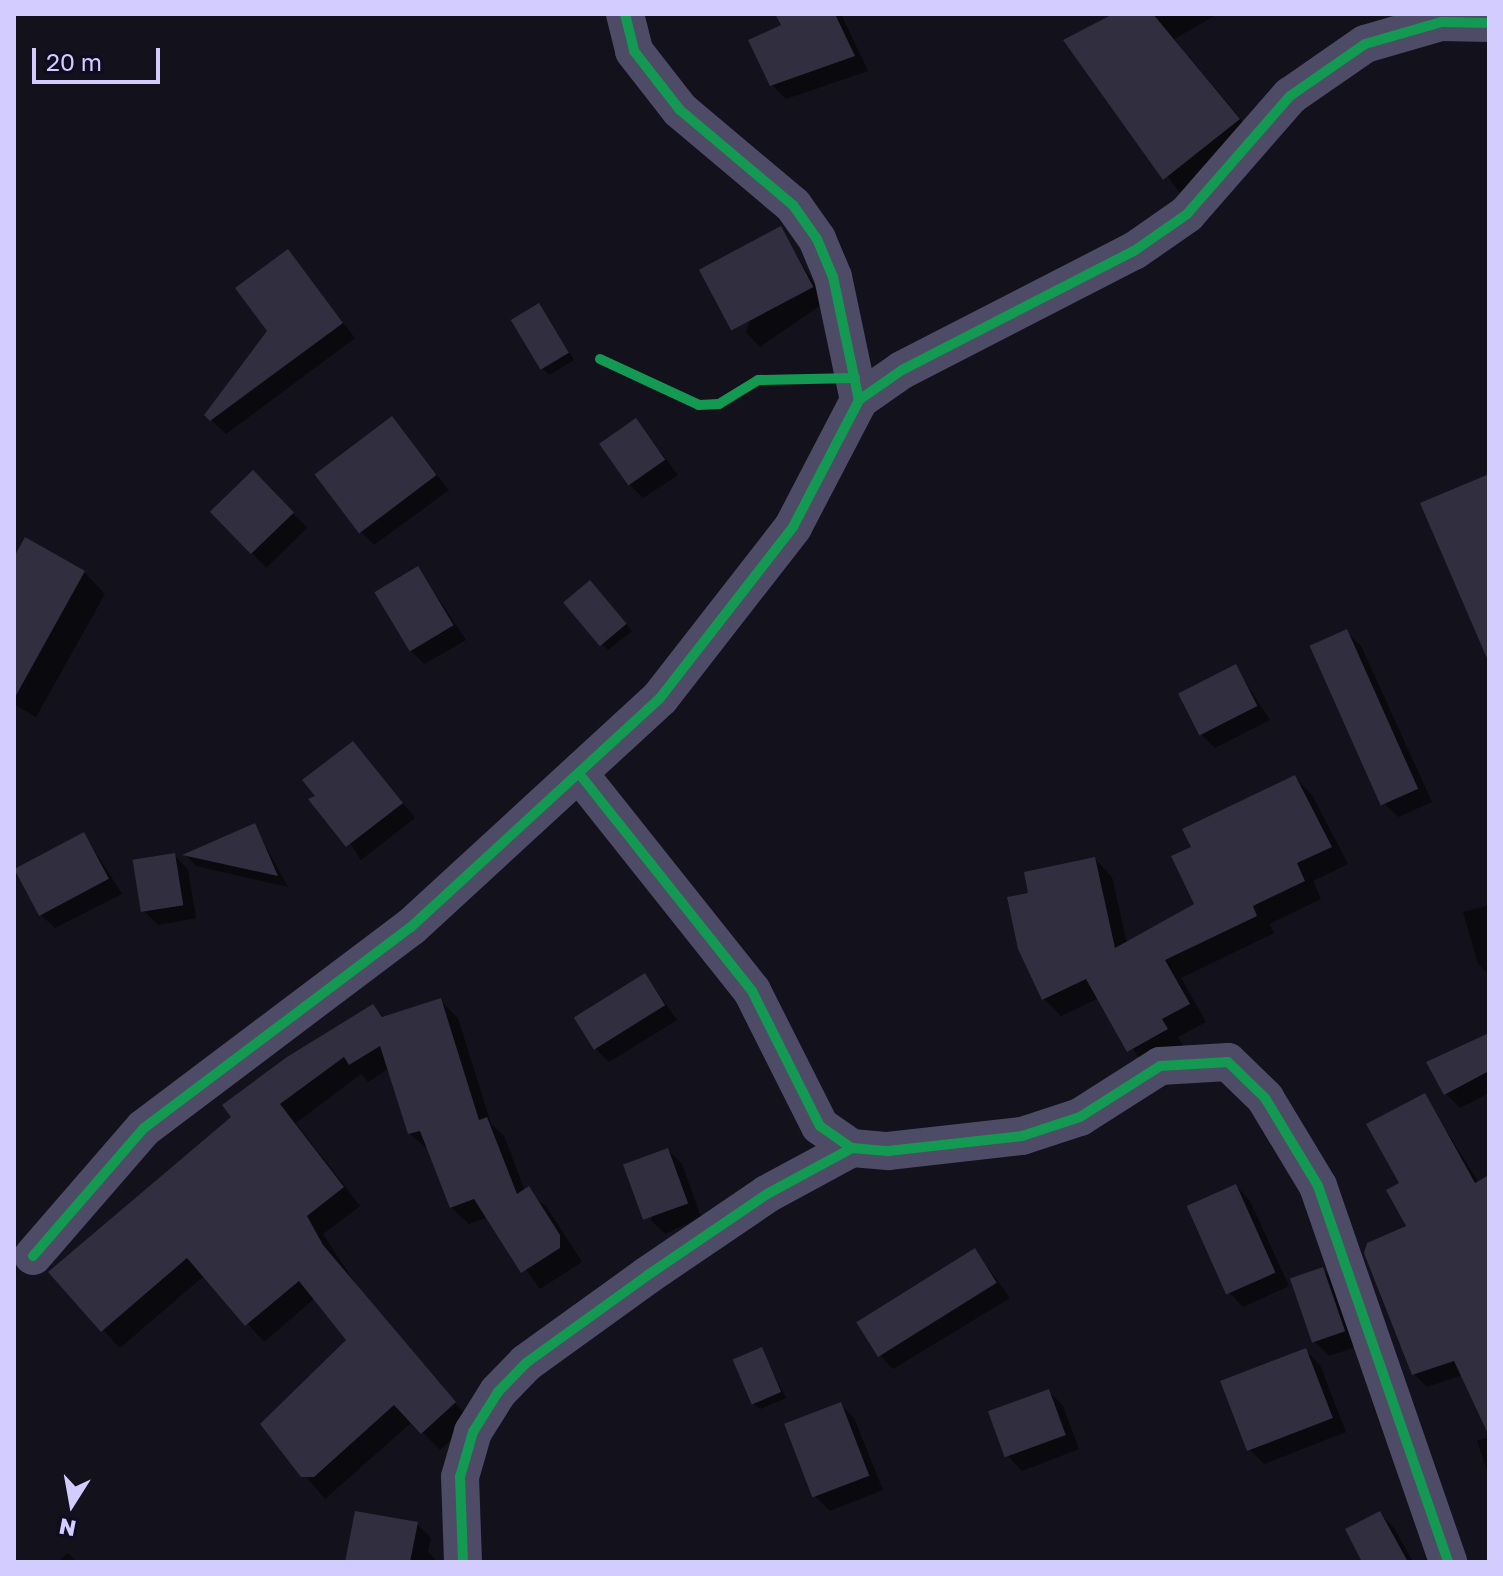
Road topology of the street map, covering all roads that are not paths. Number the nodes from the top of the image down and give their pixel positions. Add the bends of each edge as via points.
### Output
1 (625, 14) edge
2 (1489, 23) edge
3 (859, 400) junction
4 (581, 776) junction
5 (852, 1148) junction
6 (33, 1256) dead end
7 (463, 1562) edge
8 (1448, 1562) edge

1 - 3 street via 634,51 680,110 793,205 817,239
2 - 3 street via 1441,22 1365,44 1290,96 1187,214 1134,251 902,370
3 - 4 street via 793,527 660,698
4 - 5 street via 752,991 820,1126
4 - 6 street via 344,981 144,1128
5 - 7 street via 767,1194 648,1275 526,1363 498,1392 473,1432 460,1477
5 - 8 street via 888,1151 1022,1136 1080,1117 1160,1066 1228,1062 1265,1098 1318,1186

